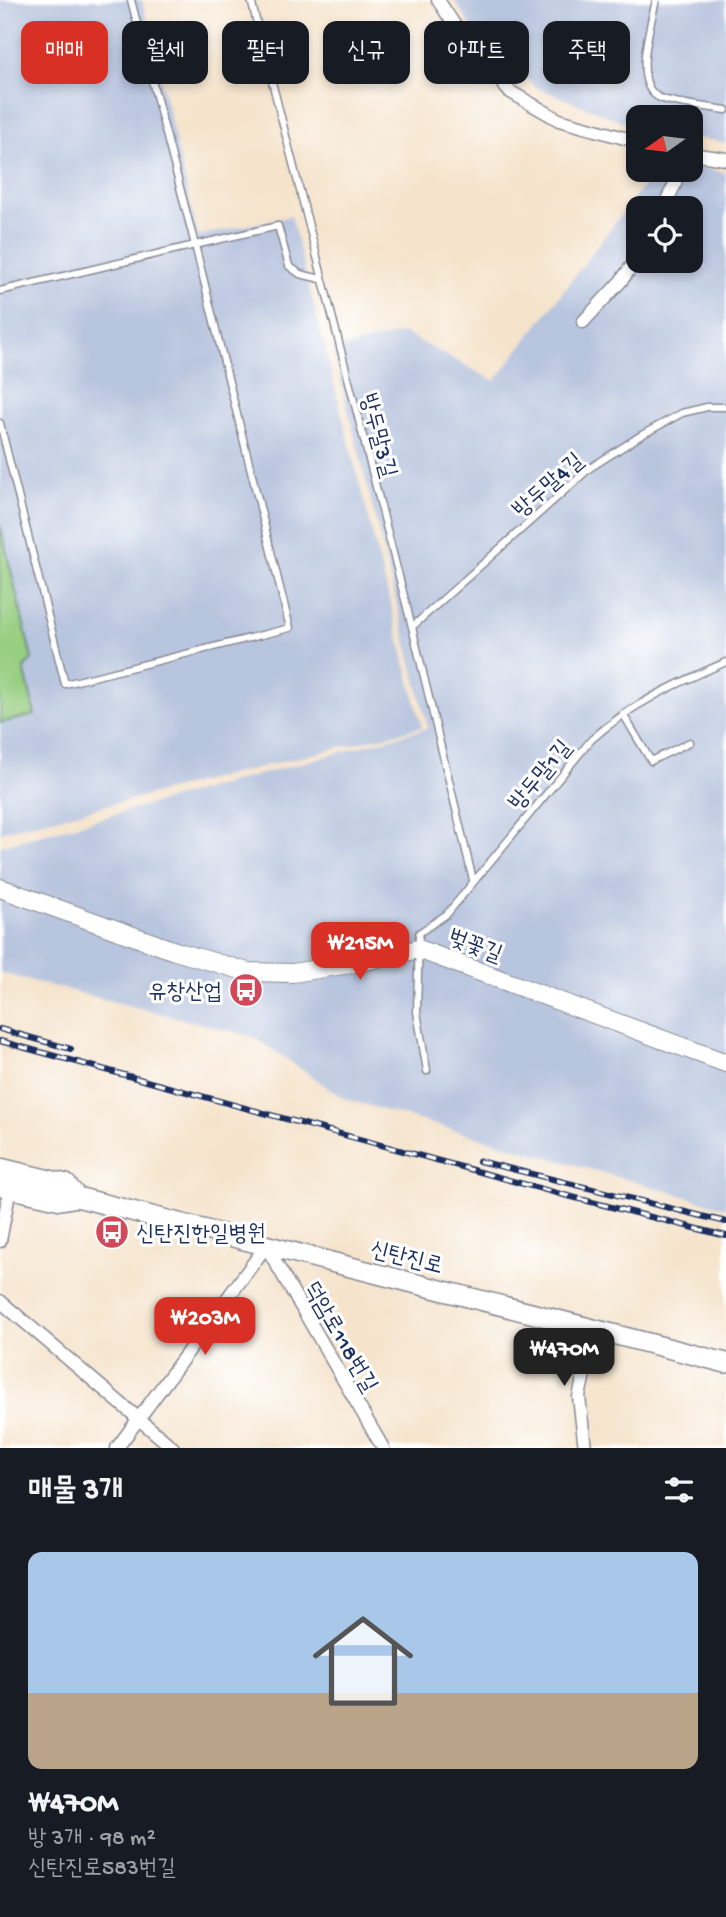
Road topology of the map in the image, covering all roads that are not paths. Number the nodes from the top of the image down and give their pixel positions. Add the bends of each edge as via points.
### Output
1 (131, 0) edge
2 (251, 0) edge
3 (438, 0) edge
4 (656, 0) edge
5 (726, 110) edge
6 (626, 138) edge
7 (704, 155) edge
8 (726, 159) edge
9 (195, 246) junction
10 (627, 273) edge
11 (321, 279) junction
12 (0, 291) edge
13 (583, 322) dead end
14 (726, 407) edge
15 (0, 423) edge
16 (2, 436) edge
17 (412, 627) junction
18 (726, 662) edge
19 (623, 713) junction
20 (690, 742) dead end
21 (474, 880) junction
22 (0, 888) edge
23 (418, 949) junction
24 (726, 1063) edge
25 (427, 1071) dead end
26 (0, 1168) edge
27 (5, 1187) edge
28 (77, 1197) junction
29 (0, 1241) edge
30 (265, 1245) junction
31 (0, 1301) edge
32 (594, 1329) junction
33 (726, 1363) edge
34 (139, 1418) junction
35 (117, 1448) edge
36 (173, 1448) edge
37 (383, 1448) edge
38 (585, 1448) edge

1 - 9 lane
2 - 11 lane, 방두말3길
3 - 6 street via 463,38 509,91 559,120
4 - 5 lane via 644,64 650,90 659,98
7 - 8 street
9 - 11 lane via 278,226 289,266
9 - 12 lane
9 - 16 lane via 290,628 65,684
10 - 13 street
11 - 17 lane, 방두말3길
14 - 17 lane, 방두말4길 via 682,413 590,468
15 - 16 lane
17 - 21 lane, 방두말3길
18 - 19 lane, 방두말1길
19 - 20 lane via 651,761
19 - 21 lane, 방두말1길 via 591,740
21 - 23 lane, 방두말1길 via 447,914 419,933
22 - 23 street, 벚꽃길 via 175,951 248,972 293,973
23 - 24 street, 벚꽃길
23 - 25 lane via 417,1012
26 - 28 main road, 신탄진로 via 66,1184
27 - 28 main road, 신탄진로 via 61,1200
27 - 29 street
28 - 30 main road, 신탄진로
30 - 32 main road, 신탄진로
30 - 34 street
30 - 37 street, 덕암로118번길
31 - 34 street
32 - 33 main road, 신탄진로
32 - 38 street via 579,1397
34 - 35 street
34 - 36 street

